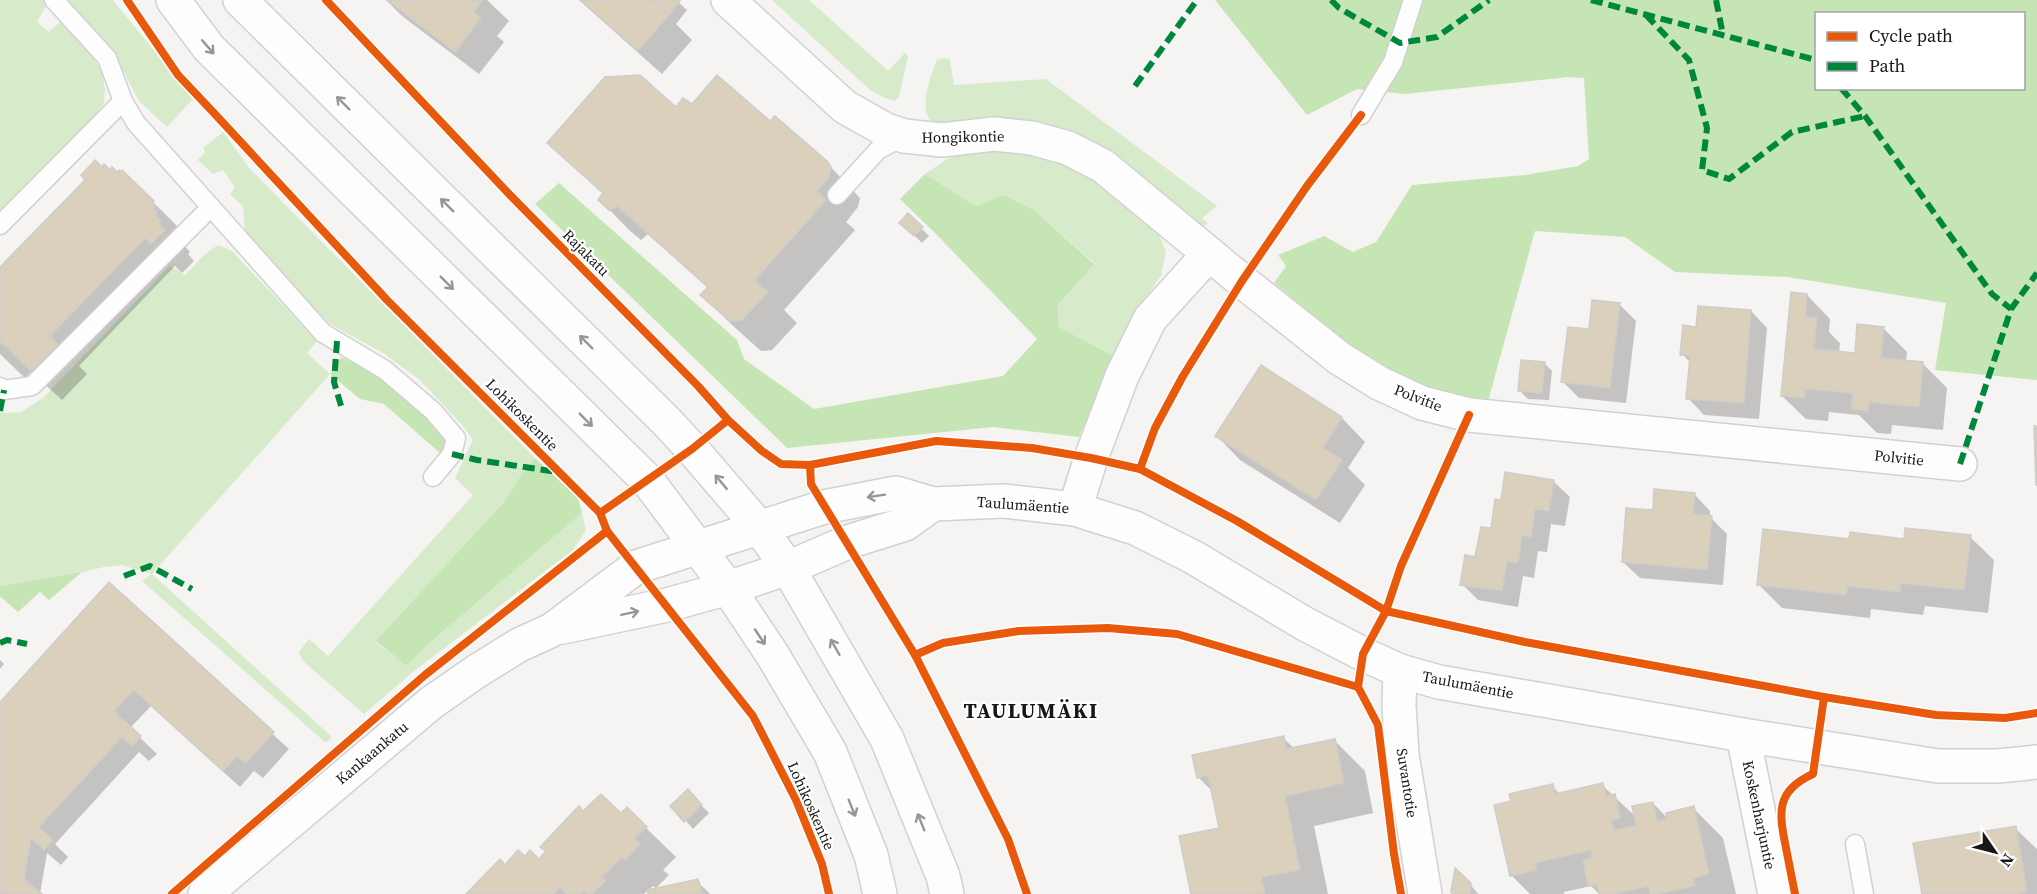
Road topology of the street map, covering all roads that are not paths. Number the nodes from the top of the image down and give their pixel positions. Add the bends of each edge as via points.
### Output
1 (54, 0) edge
2 (173, 0) edge
3 (240, 0) edge
4 (728, 0) edge
5 (1413, 0) edge
6 (123, 101) junction
7 (1361, 115) dead end
8 (904, 136) junction
9 (837, 195) dead end
10 (211, 207) junction
11 (0, 225) edge
12 (1209, 254) junction
13 (0, 387) edge
14 (1960, 464) dead end
15 (433, 477) dead end
16 (933, 504) junction
17 (1075, 509) junction
18 (759, 527) junction
19 (699, 547) junction
20 (788, 568) junction
21 (728, 588) junction
22 (552, 630) junction
23 (1400, 671) junction
24 (1743, 735) junction
25 (2037, 762) edge
26 (1855, 844) dead end
27 (224, 888) edge
28 (880, 894) edge
29 (947, 894) edge
30 (1425, 894) edge
31 (1775, 894) edge
32 (1864, 894) edge

1 - 6 lane via 107,58
2 -> 19 main road via 209,48 648,481
18 -> 3 main road via 667,422
4 - 8 main road, Hongikontie via 845,107
5 - 7 lane via 1393,62
6 - 10 lane via 136,123
6 - 11 lane
8 - 9 lane via 878,150
8 - 12 main road, Hongikontie via 942,140 994,134 1068,147 1103,166
10 - 13 lane via 32,386 4,390
10 - 15 lane via 323,333 385,370 433,411 456,438 452,454
12 - 14 main road, Polvitie via 1339,358 1379,383 1422,402 1470,415
12 - 17 main road via 1150,319 1122,376
16 - 17 main road, Taulumäentie via 1004,501
16 -> 18 main road, Taulumäentie via 896,493 824,507
16 - 20 main road via 905,524 848,542
17 - 23 main road, Taulumäentie via 1135,528 1184,552 1305,624
18 - 19 main road, Taulumäentie
18 - 20 main road
19 - 21 main road
19 - 22 main road, Kankaankatu via 636,567
20 - 21 main road
29 -> 20 main road via 887,739
22 -> 21 main road, Kankaankatu
21 -> 28 main road via 830,752 871,855
22 - 27 main road, Kankaankatu via 519,645 431,703
23 - 24 main road, Taulumäentie via 1439,682
23 - 30 main road, Suvantotie via 1402,755
24 - 25 main road, Taulumäentie via 1938,766
24 - 31 main road, Koskenharjuntie
26 - 32 lane

